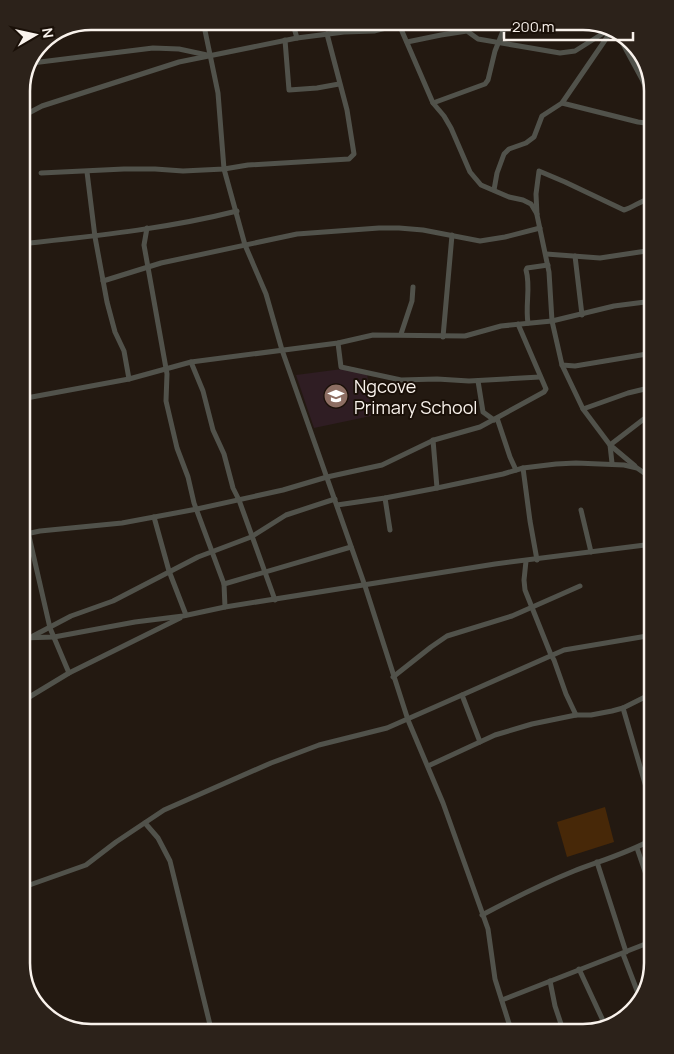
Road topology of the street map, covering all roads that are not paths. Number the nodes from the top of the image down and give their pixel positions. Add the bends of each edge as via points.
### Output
1 (205, 30) edge
2 (295, 30) edge
3 (378, 30) edge
4 (401, 30) edge
5 (503, 30) edge
6 (327, 34) junction
7 (605, 34) edge
8 (608, 35) edge
9 (297, 38) junction
10 (285, 40) junction
11 (407, 42) junction
12 (498, 43) junction
13 (624, 46) edge
14 (210, 55) junction
15 (37, 62) edge
16 (643, 80) edge
17 (339, 84) junction
18 (433, 103) junction
19 (562, 103) junction
20 (30, 112) edge
21 (644, 123) edge
22 (224, 169) junction
23 (88, 172) junction
24 (41, 173) dead end
25 (494, 190) junction
26 (644, 201) edge
27 (237, 211) junction
28 (537, 215) junction
29 (147, 228) junction
30 (540, 228) junction
31 (452, 236) junction
32 (95, 237) junction
33 (30, 243) edge
34 (246, 245) junction
35 (644, 251) edge
36 (546, 254) junction
37 (575, 256) junction
38 (548, 265) junction
39 (148, 267) junction
40 (103, 281) junction
41 (413, 287) dead end
42 (644, 302) edge
43 (582, 315) junction
44 (552, 321) junction
45 (528, 323) junction
46 (518, 324) junction
47 (401, 334) junction
48 (444, 337) junction
49 (338, 343) junction
50 (282, 350) junction
51 (644, 355) edge
52 (191, 362) junction
53 (562, 365) junction
54 (166, 369) junction
55 (540, 377) junction
56 (128, 379) junction
57 (478, 381) junction
58 (644, 389) edge
59 (30, 397) edge
60 (583, 408) junction
61 (495, 419) junction
62 (644, 419) edge
63 (433, 440) junction
64 (610, 445) junction
65 (612, 463) junction
66 (523, 468) junction
67 (637, 468) junction
68 (516, 470) junction
69 (644, 473) edge
70 (327, 477) junction
71 (436, 488) junction
72 (385, 498) junction
73 (239, 500) junction
74 (335, 500) junction
75 (337, 506) junction
76 (197, 509) junction
77 (581, 510) dead end
78 (154, 517) junction
79 (390, 530) dead end
80 (30, 533) joint
81 (251, 537) junction
82 (644, 545) edge
83 (351, 548) junction
84 (212, 552) junction
85 (591, 552) junction
86 (537, 560) junction
87 (526, 561) junction
88 (169, 571) junction
89 (266, 573) junction
90 (224, 584) junction
91 (365, 586) junction
92 (580, 586) dead end
93 (274, 600) junction
94 (225, 607) junction
95 (532, 607) junction
96 (185, 615) junction
97 (50, 628) junction
98 (644, 636) edge
99 (31, 637) joint
100 (54, 637) junction
101 (551, 655) junction
102 (70, 673) junction
103 (393, 677) junction
104 (462, 695) junction
105 (30, 697) edge
106 (644, 698) edge
107 (623, 708) junction
108 (576, 715) junction
109 (408, 720) junction
110 (480, 742) junction
111 (428, 766) junction
112 (644, 780) edge
113 (146, 823) junction
114 (644, 844) edge
115 (637, 848) junction
116 (597, 862) junction
117 (644, 869) edge
118 (30, 885) edge
119 (482, 914) junction
120 (644, 944) edge
121 (624, 953) junction
122 (579, 969) junction
123 (550, 981) junction
124 (637, 990) edge
125 (502, 1000) junction
126 (603, 1020) edge
127 (210, 1024) edge
128 (509, 1024) edge
129 (561, 1024) edge

1 - 14 street
2 - 9 street
3 - 6 street
4 - 11 street
5 - 12 street
6 - 9 street
6 - 17 street
7 - 12 street via 569,53
8 - 19 street
9 - 10 street
10 - 14 street
10 - 17 street via 289,90
11 - 12 street via 468,32 478,39
11 - 18 street
12 - 18 street via 485,84
13 - 16 street
14 - 15 street via 153,48
14 - 20 street via 179,62
14 - 22 street via 218,93
17 - 22 street via 350,125 352,157
18 - 25 street via 451,128 470,172 481,185
19 - 21 street
19 - 25 street via 542,116 532,140 504,154
22 - 23 street
22 - 27 street
23 - 24 street
23 - 32 street
25 - 28 street via 531,204
26 - 28 street via 624,210 539,171
27 - 29 street via 198,221
27 - 34 street
28 - 30 street
29 - 32 street
29 - 39 street via 144,239
30 - 31 street via 480,241
30 - 36 street
31 - 34 street via 414,229 380,228 297,234
31 - 48 street
32 - 33 street
32 - 40 street
34 - 39 street
34 - 50 street via 266,294
35 - 37 street via 600,258
36 - 37 street
36 - 38 street
37 - 43 street
38 - 44 street
38 - 45 street via 526,270
39 - 40 street
39 - 54 street
40 - 56 street via 115,332 126,358
41 - 47 street
42 - 43 street
43 - 44 street
44 - 45 street
44 - 53 street
45 - 46 street
46 - 48 street via 466,336
46 - 55 street
47 - 48 street
47 - 49 street via 373,335
49 - 50 street
49 - 57 street via 343,368 400,380
50 - 52 street
50 - 70 street
51 - 53 street
52 - 54 street
52 - 73 street
53 - 60 street
54 - 56 street
54 - 76 street via 166,402
55 - 57 street
55 - 61 street via 545,385 544,392
56 - 59 street
57 - 61 street via 483,412
58 - 60 street
60 - 64 street
61 - 63 street via 480,427
61 - 68 street
62 - 64 street
63 - 70 street via 382,465
63 - 71 street
64 - 65 street
64 - 67 street
65 - 66 street
65 - 67 street
66 - 68 street
66 - 86 street
67 - 69 street
68 - 71 street
70 - 73 street
70 - 74 street
71 - 72 street
72 - 75 street
72 - 79 street
73 - 76 street
73 - 81 street
74 - 75 street
74 - 81 street via 286,515
75 - 83 street
76 - 78 street
76 - 84 street
77 - 85 street
78 - 80 street
78 - 88 street
80 - 97 street
81 - 84 street
81 - 89 street
82 - 85 street
83 - 89 street
83 - 91 street
84 - 88 street
84 - 90 street
85 - 86 street
86 - 87 street
87 - 91 street
87 - 95 street via 524,584
88 - 96 street
88 - 97 street via 114,601 72,616
89 - 90 street
89 - 93 street
90 - 94 street
91 - 93 street
91 - 103 street
92 - 95 street
93 - 94 street
94 - 96 street
95 - 101 street
95 - 103 street via 447,636
96 - 100 street
96 - 102 street
97 - 99 street
97 - 100 street
98 - 101 street via 577,647
99 - 100 street
100 - 102 street
101 - 104 street
101 - 108 street
102 - 105 street
103 - 109 street
104 - 109 street
104 - 110 street
106 - 107 street
107 - 108 street
107 - 112 street
108 - 110 street via 495,734
109 - 111 street
109 - 113 street via 376,732 320,745 271,763 164,810
110 - 111 street
111 - 119 street
113 - 118 street via 86,865
113 - 127 street via 170,861
114 - 115 street
115 - 116 street
115 - 117 street
116 - 119 street via 524,892
116 - 121 street
119 - 125 street
120 - 121 street
121 - 122 street
121 - 124 street
122 - 123 street
122 - 126 street
123 - 125 street
123 - 129 street
125 - 128 street

